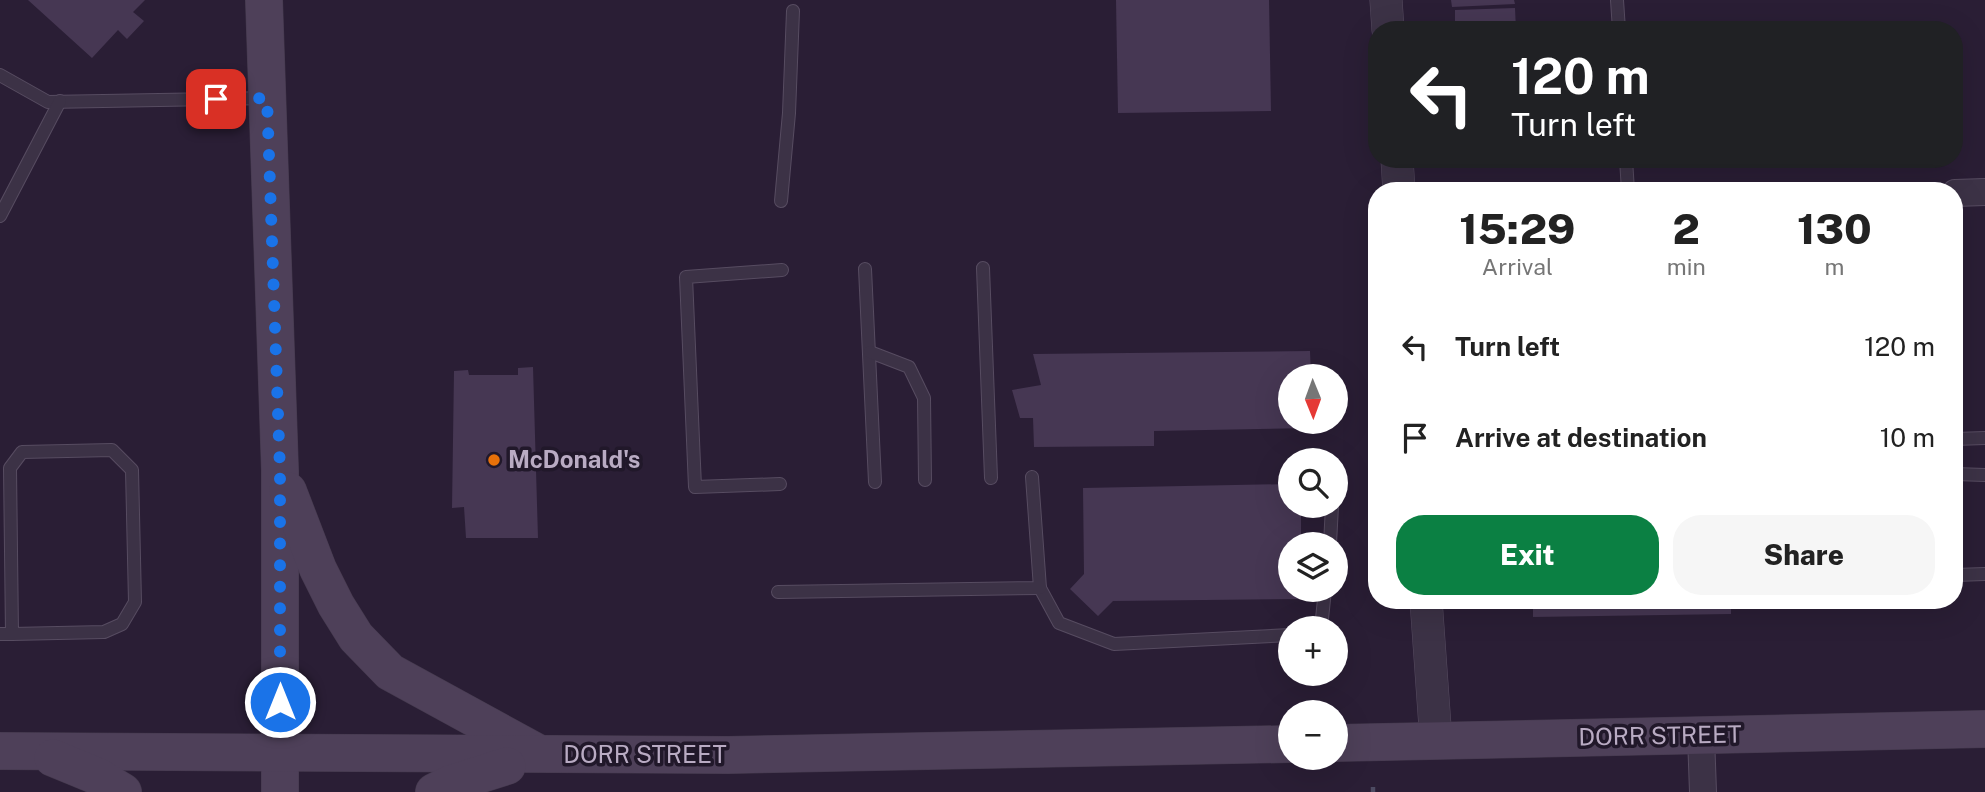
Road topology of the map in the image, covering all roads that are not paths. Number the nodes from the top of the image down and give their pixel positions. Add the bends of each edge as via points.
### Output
1 (264, 0) edge
2 (1386, 0) edge
3 (1617, 0) edge
4 (793, 12) dead end
5 (1387, 21) edge
6 (1618, 21) edge
7 (0, 75) edge
8 (267, 98) junction
9 (60, 102) junction
10 (1963, 192) edge
11 (1985, 192) edge
12 (781, 201) dead end
13 (0, 216) edge
14 (983, 268) dead end
15 (865, 269) dead end
16 (782, 270) dead end
17 (870, 352) junction
18 (1985, 438) edge
19 (1963, 439) edge
20 (280, 471) junction
21 (1963, 474) edge
22 (1985, 475) edge
23 (1032, 477) dead end
24 (991, 478) dead end
25 (925, 480) dead end
26 (875, 482) dead end
27 (780, 484) dead end
28 (1985, 574) edge
29 (1963, 575) edge
30 (1040, 588) junction
31 (778, 592) dead end
32 (1427, 609) edge
33 (6, 634) edge
34 (1278, 636) edge
35 (1985, 729) edge
36 (1701, 736) junction
37 (1436, 741) junction
38 (1348, 743) edge
39 (1278, 744) edge
40 (18, 751) edge
41 (280, 753) junction
42 (542, 755) junction
43 (123, 792) edge
44 (280, 792) edge
45 (434, 792) edge
46 (1703, 792) edge

1 - 8 main road
2 - 5 street
3 - 6 lane
4 - 12 lane
7 - 9 lane via 48,102
8 - 9 lane
8 - 20 main road
9 - 13 lane
10 - 11 street
14 - 24 lane
15 - 17 lane
16 - 27 lane via 686,277 695,487
17 - 25 lane via 909,368 924,398
17 - 26 lane
18 - 19 lane
20 - 41 main road
20 - 42 main road via 318,569 356,637 390,672
21 - 22 lane
23 - 30 lane
28 - 29 lane
30 - 31 lane
30 - 34 lane via 1059,623 1114,643
32 - 37 street
33 - 33 lane via 104,632 122,624 135,602 132,470 112,450 22,452 10,468
35 - 36 main road, DORR STREET
36 - 37 main road, DORR STREET
36 - 46 street
37 - 38 main road, DORR STREET
39 - 42 main road, DORR STREET
40 - 41 main road, DORR STREET
40 - 43 main road via 97,776
41 - 42 main road, DORR STREET
41 - 44 main road
42 - 45 main road

